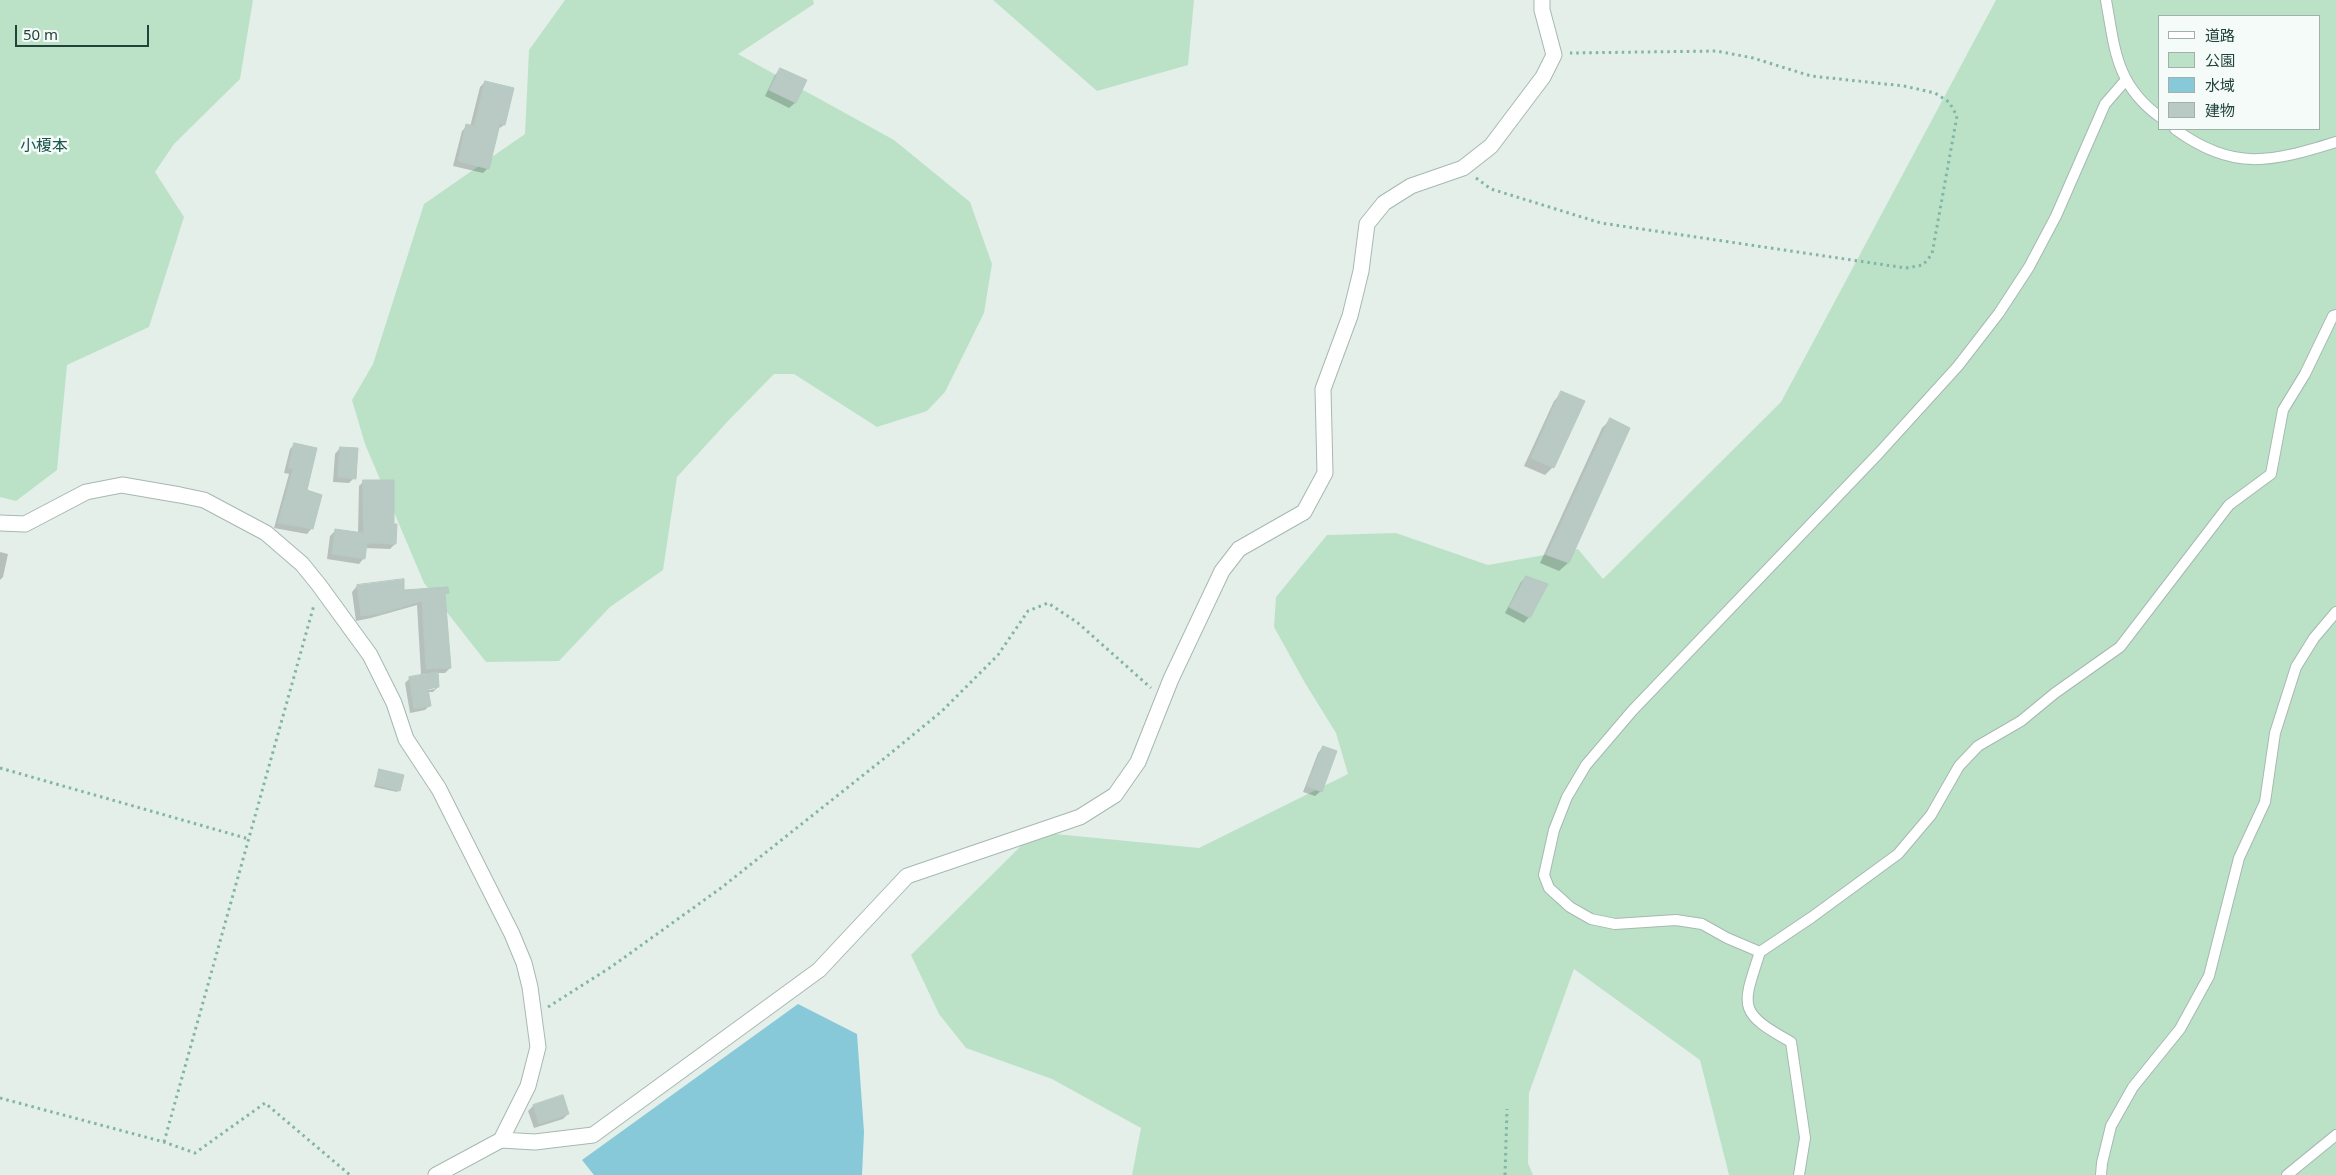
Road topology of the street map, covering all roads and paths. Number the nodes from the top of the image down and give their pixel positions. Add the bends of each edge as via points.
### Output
1 (1542, 0) edge
2 (2106, 0) edge
3 (1554, 55) junction
4 (2125, 81) junction
5 (2158, 116) edge
6 (2177, 130) edge
7 (2336, 142) edge
8 (1463, 168) junction
9 (2336, 315) edge
10 (0, 523) edge
11 (319, 585) junction
12 (2336, 612) edge
13 (1164, 700) junction
14 (0, 768) edge
15 (249, 839) junction
16 (1760, 952) junction
17 (534, 1015) junction
18 (0, 1098) edge
19 (1507, 1109) dead end
20 (2336, 1135) edge
21 (501, 1140) junction
22 (164, 1142) junction
23 (350, 1175) edge
24 (436, 1175) edge
25 (1505, 1175) edge
26 (1799, 1175) edge
27 (2101, 1175) edge
28 (2287, 1175) edge

1 - 3 street
2 - 4 lane via 2114,47
3 - 8 street via 1544,77 1491,146
3 - 8 path via 1717,51 1811,76 1904,86 1935,93 1949,102 1957,116 1932,254 1923,265 1906,268 1601,223 1491,189
4 - 5 lane
4 - 16 lane via 2105,104 2056,216 2029,268 1999,314 1958,366 1879,453 1632,711 1586,765 1567,797 1554,830 1544,876 1549,888 1570,907 1591,918 1615,924 1676,920 1702,924
6 - 7 lane via 2204,148 2226,156 2256,160 2289,157
8 - 13 street via 1411,186 1384,203 1367,224 1361,271 1350,316 1323,389 1324,473 1304,512 1239,549 1222,571
9 - 16 lane via 2282,410 2271,474 2229,506 2120,647 2022,720 1978,746 1959,766 1931,815 1898,854
10 - 11 street via 24,524 86,492 122,485 180,495 204,500 266,532 302,564
11 - 15 path
11 - 17 street via 370,655 394,703 406,739 439,788 512,934 530,987
12 - 27 lane via 2296,667 2275,733 2265,802 2238,858 2209,976 2180,1029 2133,1087 2111,1126
13 - 17 path via 1078,623 1048,603 1028,611 998,655 942,711 721,888 611,967
13 - 21 street via 1138,762 1115,795 1080,817 907,876 819,970 593,1135 535,1142
14 - 15 path
15 - 22 path
16 - 26 lane via 1747,992 1749,1008 1751,1015 1765,1028 1791,1042 1804,1138
17 - 21 street via 538,1047 528,1086
18 - 22 path
19 - 25 path
20 - 28 lane
21 - 24 street
22 - 23 path via 195,1153 265,1103

